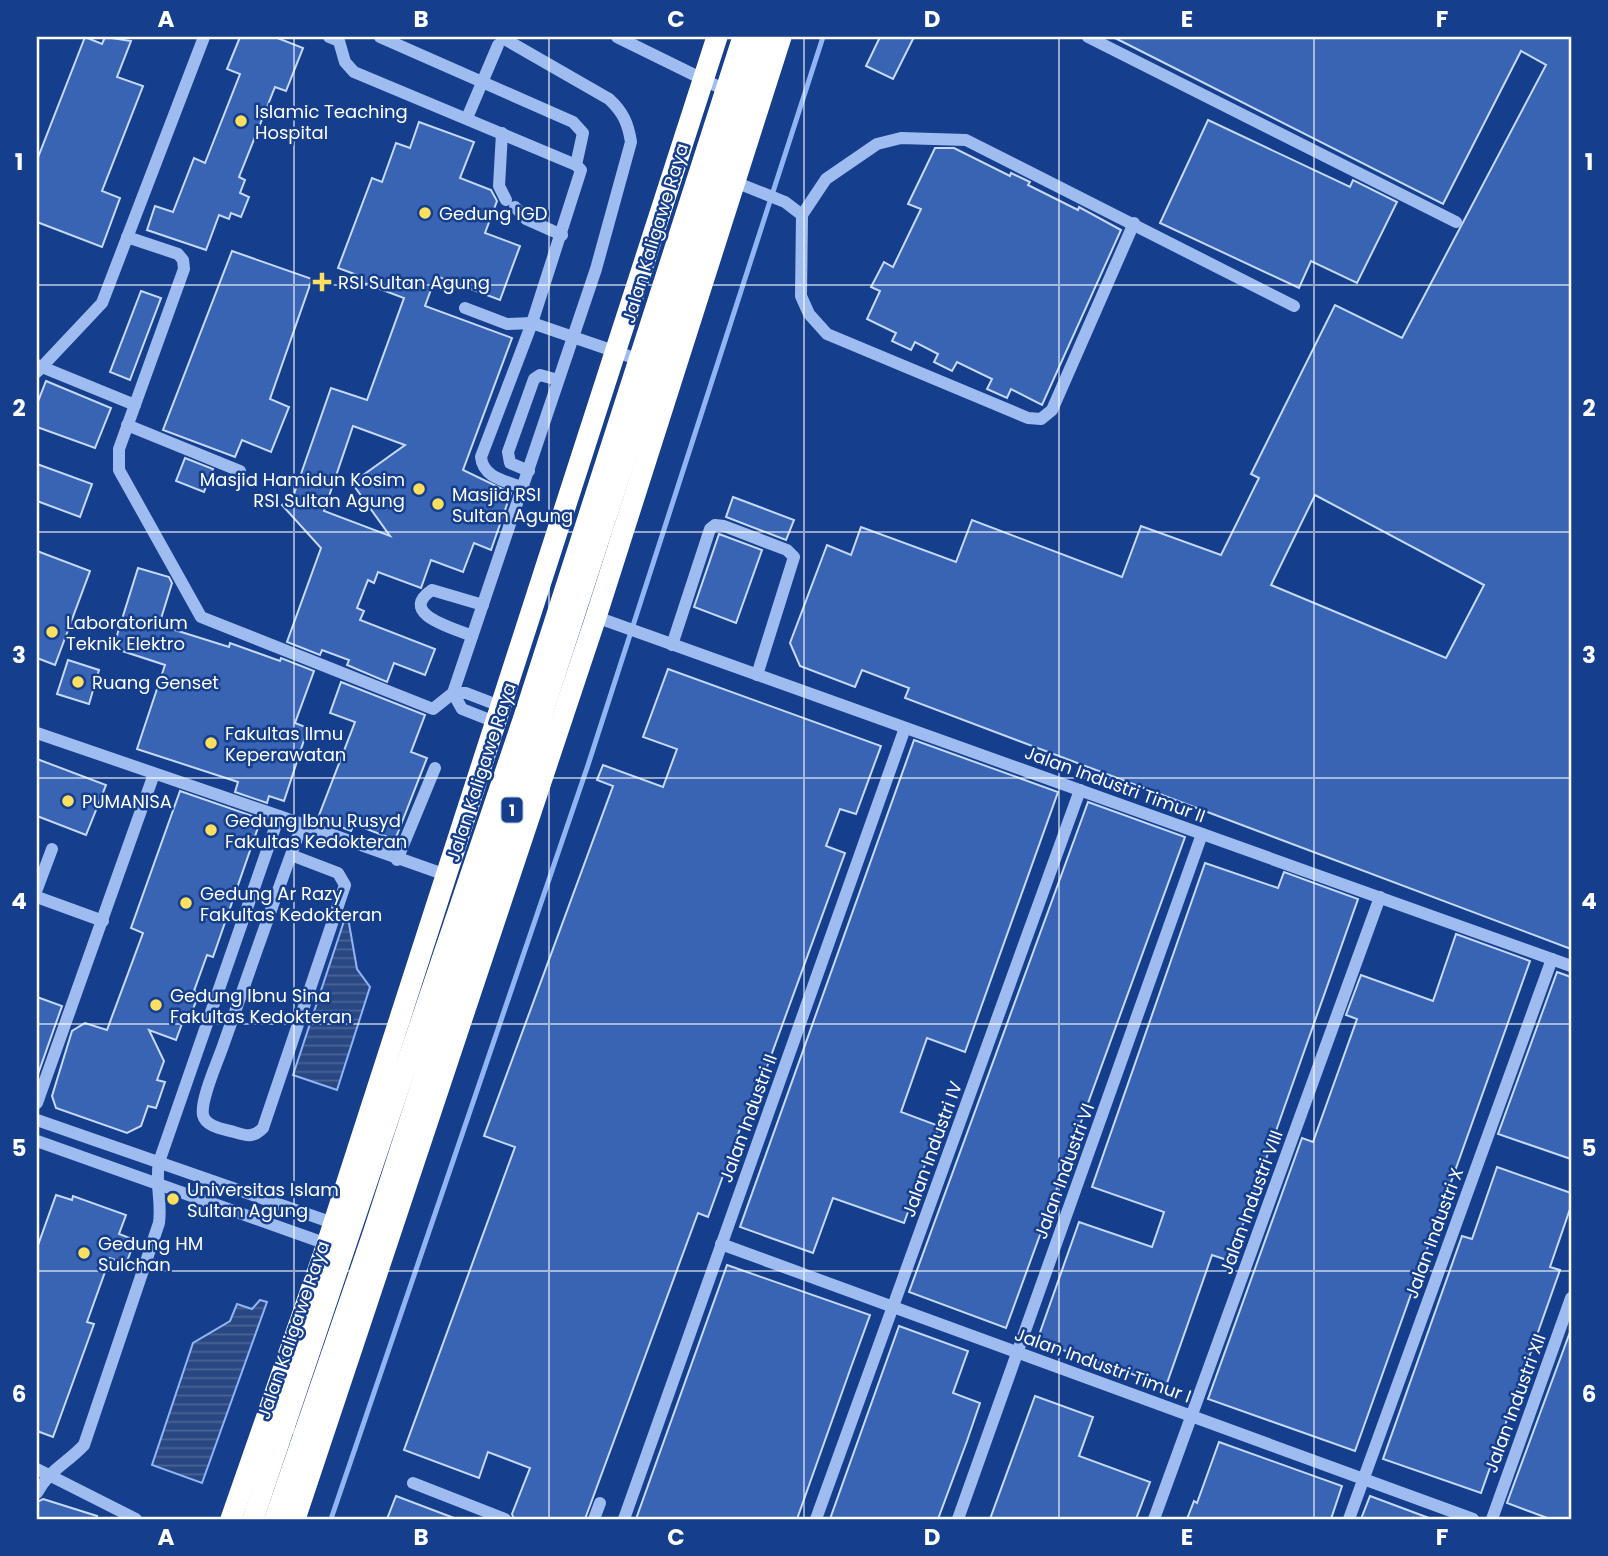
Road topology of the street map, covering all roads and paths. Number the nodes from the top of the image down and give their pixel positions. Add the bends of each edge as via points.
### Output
1 (204, 37) edge
2 (380, 37) edge
3 (617, 37) edge
4 (717, 37) edge
5 (743, 37) edge
6 (762, 37) edge
7 (781, 37) edge
8 (1088, 37) edge
9 (336, 38) edge
10 (500, 41) edge
11 (702, 80) junction
12 (482, 82) junction
13 (741, 98) junction
14 (467, 118) junction
15 (502, 133) junction
16 (576, 164) junction
17 (738, 183) junction
18 (802, 215) junction
19 (1456, 222) dead end
20 (1134, 223) junction
21 (562, 235) junction
22 (127, 237) junction
23 (1294, 306) dead end
24 (465, 308) dead end
25 (532, 323) junction
26 (573, 337) junction
27 (615, 352) junction
28 (640, 360) junction
29 (38, 368) edge
30 (558, 380) junction
31 (135, 405) junction
32 (127, 425) junction
33 (240, 471) dead end
34 (529, 471) junction
35 (524, 488) junction
36 (483, 605) junction
37 (601, 619) junction
38 (472, 636) junction
39 (672, 645) junction
40 (757, 675) junction
41 (453, 693) junction
42 (498, 713) junction
43 (532, 720) junction
44 (905, 728) junction
45 (37, 733) edge
46 (435, 768) dead end
47 (154, 774) junction
48 (1080, 790) junction
49 (279, 816) junction
50 (302, 825) junction
51 (1202, 834) junction
52 (52, 849) dead end
53 (291, 855) junction
54 (397, 860) junction
55 (446, 875) junction
56 (37, 889) edge
57 (37, 897) edge
58 (1380, 897) junction
59 (244, 912) junction
60 (268, 918) junction
61 (103, 921) junction
62 (1552, 959) junction
63 (1571, 966) edge
64 (225, 968) junction
65 (247, 977) junction
66 (193, 1060) junction
67 (214, 1073) junction
68 (37, 1103) edge
69 (37, 1120) edge
70 (37, 1141) edge
71 (159, 1162) junction
72 (155, 1185) junction
73 (343, 1226) junction
74 (373, 1234) junction
75 (721, 1244) junction
76 (336, 1246) junction
77 (366, 1255) junction
78 (1571, 1298) edge
79 (893, 1306) junction
80 (1019, 1353) junction
81 (1192, 1417) junction
82 (42, 1472) edge
83 (1364, 1480) junction
84 (413, 1483) dead end
85 (37, 1493) edge
86 (600, 1503) dead end
87 (136, 1519) edge
88 (231, 1519) edge
89 (253, 1519) edge
90 (275, 1519) edge
91 (295, 1519) edge
92 (505, 1519) edge
93 (594, 1519) edge
94 (624, 1519) edge
95 (816, 1519) edge
96 (958, 1519) edge
97 (1154, 1519) edge
98 (1349, 1519) edge
99 (1473, 1519) edge
100 (1492, 1519) edge

1 - 22 lane
2 - 12 lane
3 - 11 lane
4 - 11 highway
5 - 13 highway, Jalan Kaligawe Raya / 1
6 - 13 highway, Jalan Kaligawe Raya / 1
7 - 13 highway
8 - 19 lane
9 - 14 lane via 354,72
10 - 12 lane
10 - 26 lane via 610,99 629,126 628,158
11 - 13 lane
11 - 27 highway
12 - 14 lane
12 - 16 lane via 579,127 583,142
13 - 17 highway
13 - 28 highway, Jalan Kaligawe Raya / 1
13 - 43 highway, Jalan Kaligawe Raya / 1
14 - 15 lane
15 - 16 lane
15 - 21 lane via 499,186 526,219
16 - 21 lane via 582,175
17 - 18 lane via 785,202
17 - 37 highway
18 - 20 lane via 826,179 877,144 901,138 966,140
18 - 20 lane via 801,296 808,314 827,334 1028,418 1041,419 1052,410
20 - 23 lane
21 - 25 lane
22 - 29 lane via 102,303
22 - 31 lane via 178,254 184,269
24 - 25 lane via 507,324
25 - 26 lane
25 - 35 lane via 481,457 489,475
26 - 27 lane
26 - 30 lane
27 - 28 lane
27 - 42 highway
28 - 43 highway, Jalan Kaligawe Raya / 1
29 - 31 lane
30 - 34 lane
30 - 34 lane via 540,375 534,379 508,452 510,463
31 - 32 lane
32 - 33 lane
32 - 41 lane via 119,449 119,470 201,617 433,709
34 - 35 lane
35 - 36 lane
36 - 38 lane
36 - 38 lane via 432,590 421,604 429,619
37 - 39 lane, Jalan Industri Timur II
37 - 91 highway
38 - 41 lane
39 - 40 lane, Jalan Industri Timur II
39 - 40 lane via 710,529 724,526 787,550 794,557
40 - 44 lane, Jalan Industri Timur II
41 - 42 lane via 462,709
42 - 43 highway
42 - 55 highway
43 - 73 highway, Jalan Kaligawe Raya / 1
43 - 74 highway, Jalan Kaligawe Raya / 1
44 - 48 lane, Jalan Industri Timur II
44 - 75 lane, Jalan Industri II
45 - 47 lane
46 - 54 lane
47 - 49 lane
47 - 61 lane
48 - 51 lane, Jalan Industri Timur II
48 - 79 lane, Jalan Industri IV
49 - 50 lane
49 - 59 lane
50 - 53 lane
50 - 54 lane
51 - 58 lane, Jalan Industri Timur II
51 - 80 lane, Jalan Industri VI
52 - 56 lane
53 - 60 lane
53 - 67 lane via 338,873 345,885 263,1128 256,1135 205,1121 202,1111
54 - 55 lane
55 - 73 highway
57 - 61 lane
58 - 62 lane, Jalan Industri Timur II
58 - 81 lane, Jalan Industri VIII
59 - 60 lane
59 - 64 lane
60 - 65 lane
61 - 68 lane
62 - 63 lane, Jalan Industri Timur II
62 - 83 lane, Jalan Industri X
64 - 65 lane
64 - 66 lane
65 - 67 lane
66 - 67 lane
66 - 71 lane
69 - 71 lane
70 - 72 lane
71 - 72 lane
71 - 73 lane
72 - 76 lane
72 - 82 lane via 159,1223 84,1446 66,1464
73 - 74 highway
73 - 76 highway, Jalan Kaligawe Raya / 1
74 - 77 highway, Jalan Kaligawe Raya / 1
75 - 79 lane, Jalan Industri Timur I
75 - 94 lane, Jalan Industri II
76 - 77 highway
76 - 88 highway
76 - 89 highway, Jalan Kaligawe Raya / 1
77 - 90 highway, Jalan Kaligawe Raya / 1
78 - 100 lane, Jalan Industri XII
79 - 80 lane, Jalan Industri Timur I
79 - 95 lane, Jalan Industri IV
80 - 81 lane, Jalan Industri Timur I
80 - 96 lane, Jalan Industri VI
81 - 83 lane, Jalan Industri Timur I
81 - 97 lane, Jalan Industri VIII
82 - 85 lane
82 - 87 lane
83 - 98 lane, Jalan Industri X
83 - 99 lane, Jalan Industri Timur I
84 - 92 lane
86 - 93 lane

